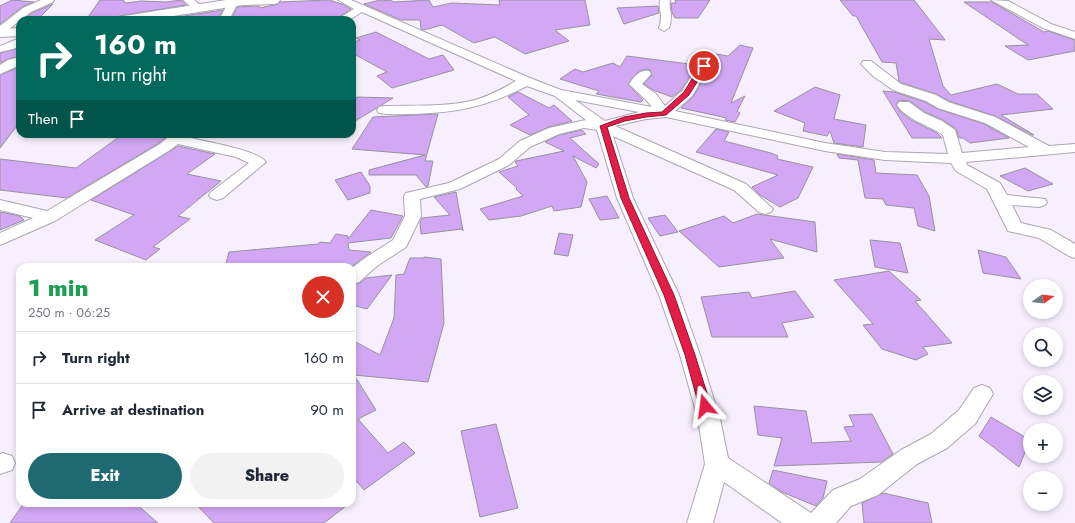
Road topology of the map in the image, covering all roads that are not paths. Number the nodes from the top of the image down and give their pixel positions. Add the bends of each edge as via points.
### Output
1 (49, 0) edge
2 (188, 0) edge
3 (274, 0) edge
4 (343, 0) edge
5 (665, 0) edge
6 (996, 0) edge
7 (240, 1) edge
8 (199, 8) junction
9 (361, 9) junction
10 (20, 16) edge
11 (149, 16) edge
12 (227, 16) edge
13 (348, 16) edge
14 (16, 19) edge
15 (16, 28) edge
16 (664, 28) dead end
17 (1, 31) edge
18 (16, 32) edge
19 (1075, 36) edge
20 (16, 44) edge
21 (0, 49) edge
22 (16, 62) edge
23 (867, 64) dead end
24 (704, 66) dead end
25 (0, 70) edge
26 (645, 74) dead end
27 (526, 81) junction
28 (558, 93) junction
29 (904, 105) dead end
30 (384, 110) dead end
31 (664, 114) junction
32 (603, 126) junction
33 (176, 138) edge
34 (185, 138) edge
35 (1075, 148) edge
36 (1047, 150) junction
37 (957, 158) junction
38 (217, 195) dead end
39 (1001, 200) junction
40 (1039, 202) dead end
41 (0, 205) edge
42 (765, 209) dead end
43 (49, 217) junction
44 (0, 240) edge
45 (1075, 252) edge
46 (356, 275) edge
47 (982, 394) dead end
48 (717, 464) junction
49 (700, 523) edge
50 (802, 523) edge
51 (819, 523) edge

1 - 10 street
2 - 8 street
3 - 7 street
4 - 9 street
5 - 16 street via 668,20
6 - 19 street via 1047,26
7 - 8 street
7 - 12 street
8 - 11 street
9 - 13 street
9 - 27 street
14 - 17 street
15 - 17 street
17 - 18 street
20 - 21 street
22 - 25 street
23 - 36 street via 897,87 990,120
24 - 31 street via 687,93
26 - 31 street via 635,84 651,97
27 - 28 street
27 - 30 street via 488,100 474,104 454,108
28 - 31 street
28 - 32 street
29 - 37 street via 950,133
31 - 32 street via 638,116
31 - 37 street via 825,147 878,155
32 - 42 street via 740,187
32 - 46 street via 584,124 554,131 526,144 504,162 454,186 412,196 412,216 400,243
32 - 48 street via 625,198 669,295 690,355 709,418
33 - 43 street via 165,147
34 - 38 street via 241,154 259,162
35 - 36 street
36 - 37 street
37 - 39 street via 961,168 994,186
39 - 40 street
39 - 45 street via 1014,227 1045,234
41 - 43 street
43 - 44 street
47 - 51 street via 967,417 939,441 909,457 869,487 842,498
48 - 49 street
48 - 50 street

